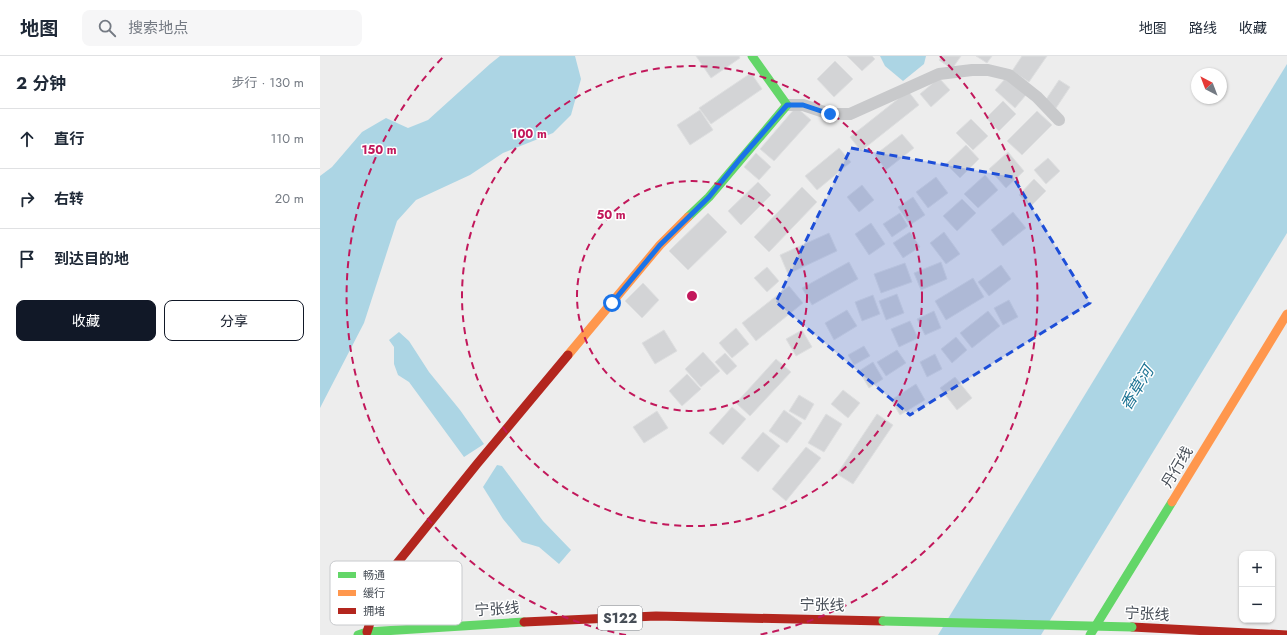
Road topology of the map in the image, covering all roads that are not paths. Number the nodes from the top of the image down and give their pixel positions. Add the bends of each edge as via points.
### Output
1 (752, 56) edge
2 (787, 105) junction
3 (1059, 120) dead end
4 (1287, 314) edge
5 (399, 561) edge
6 (362, 634) edge
7 (1090, 635) edge
8 (1287, 635) edge

1 - 2 main road
2 - 3 street via 803,105 830,114 850,114 939,74 988,70 1009,75 1037,97
2 - 5 main road via 709,197 660,245
4 - 7 main road, 丹行线
6 - 8 main road, 宁张线 / S122, bridge via 500,623 656,616 1132,627

